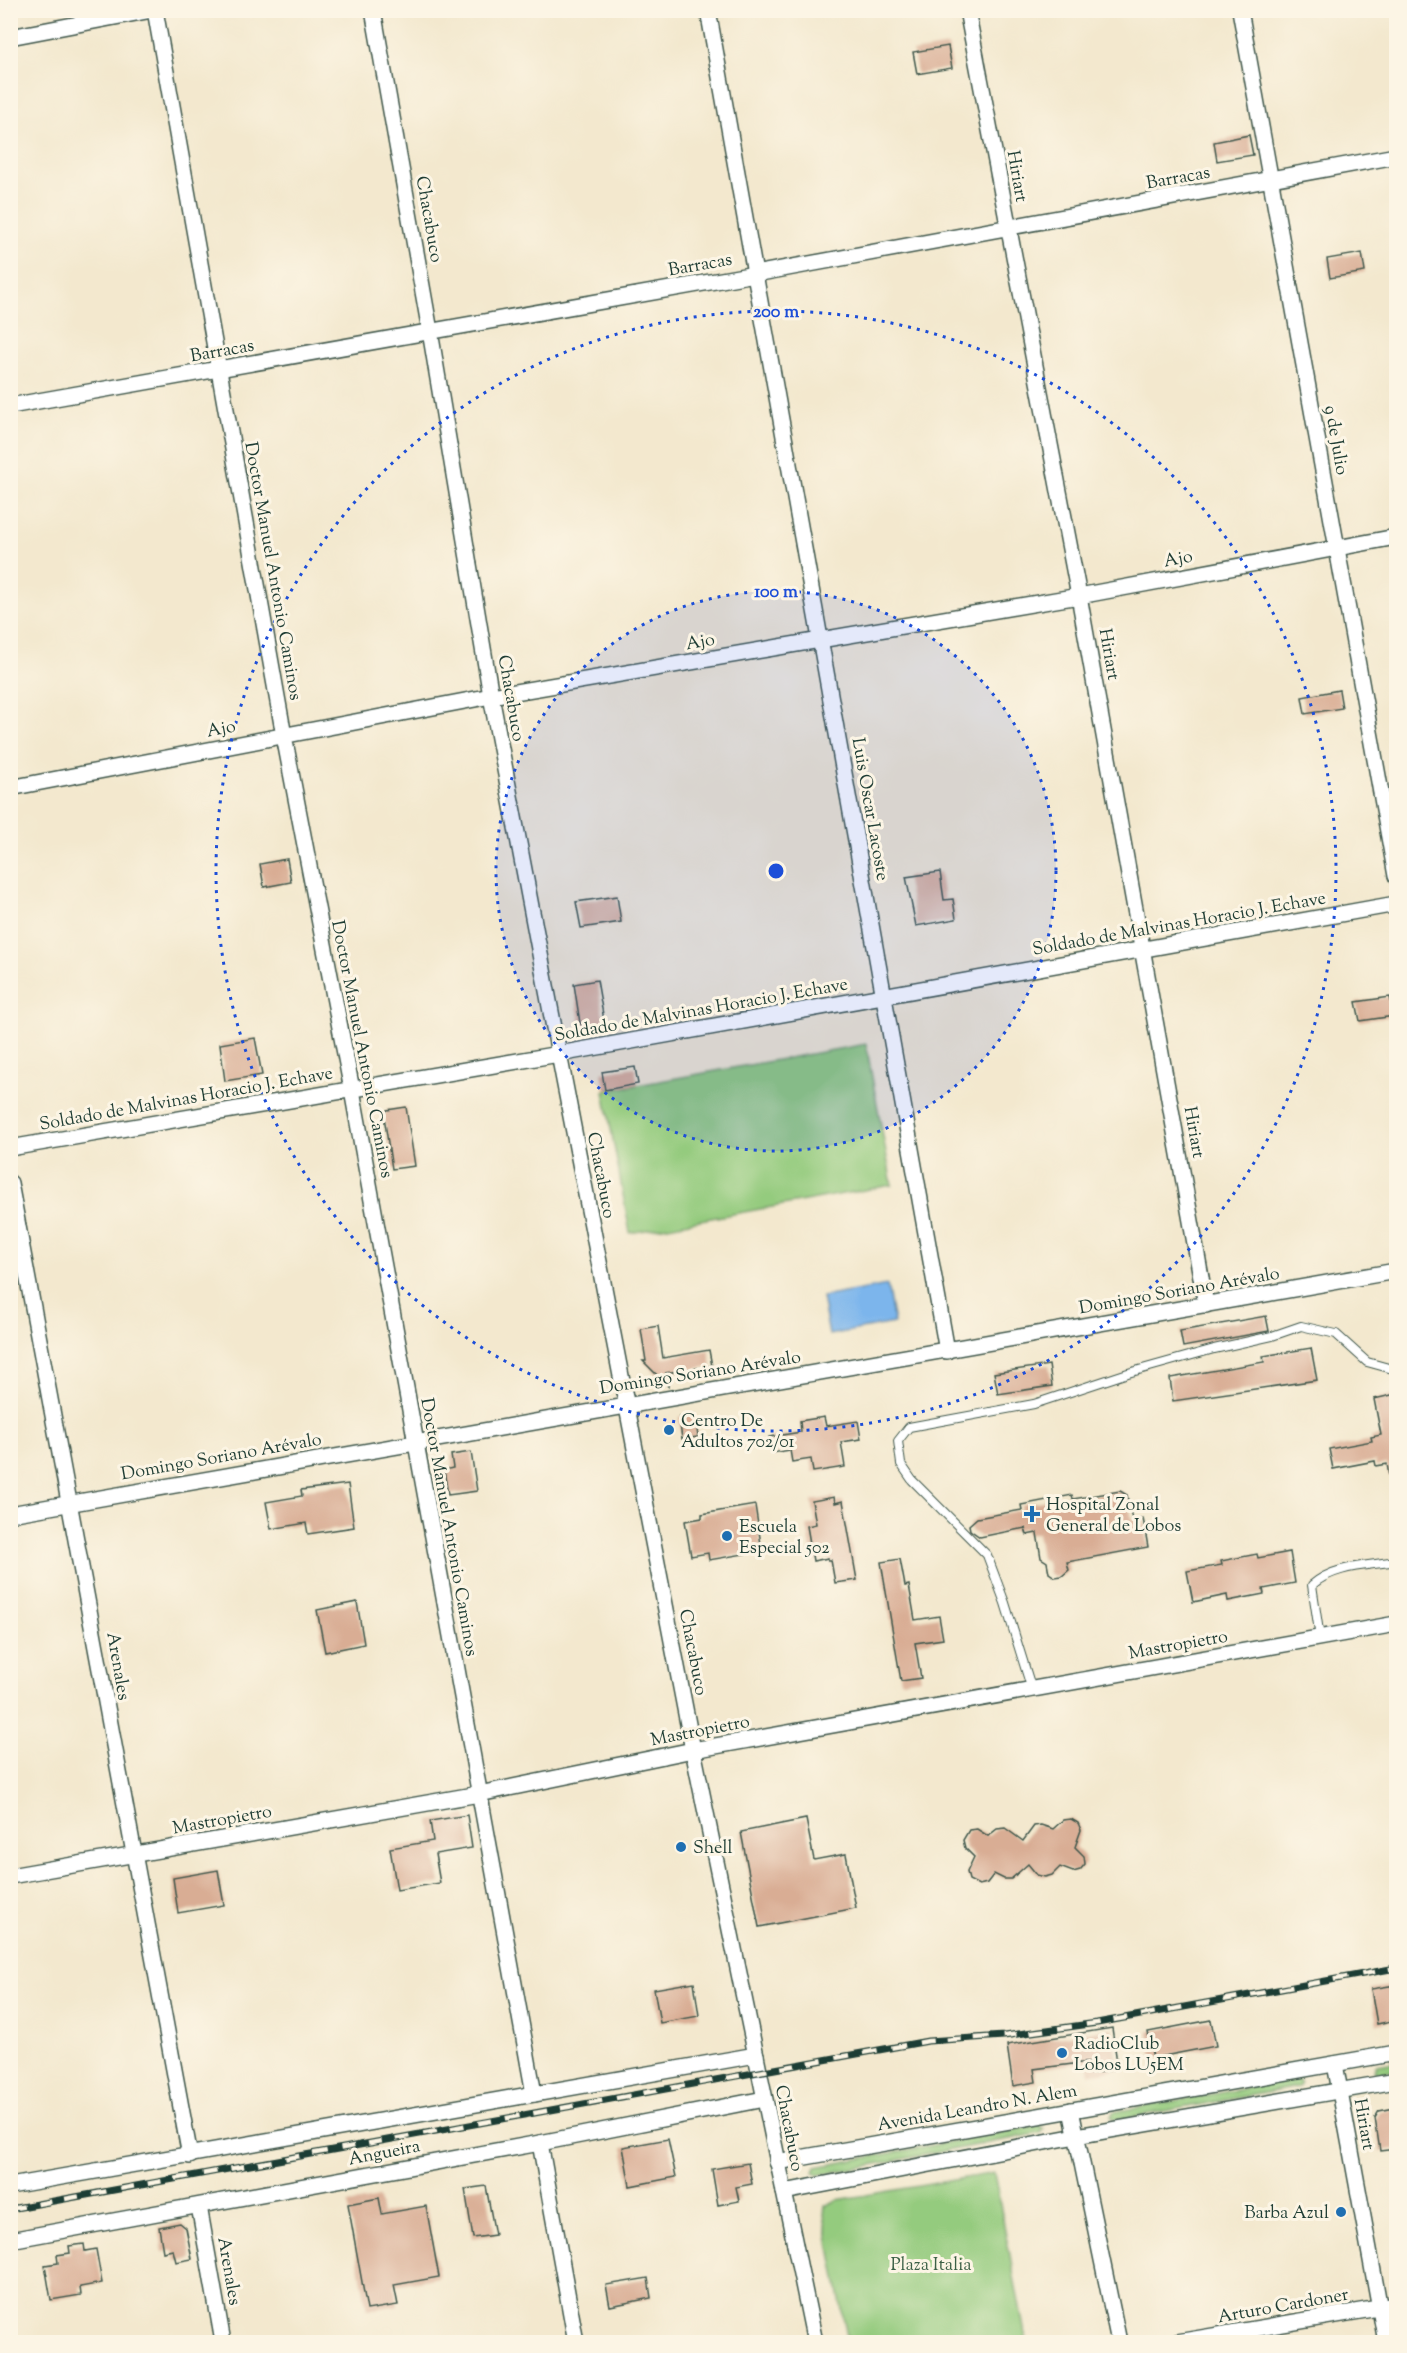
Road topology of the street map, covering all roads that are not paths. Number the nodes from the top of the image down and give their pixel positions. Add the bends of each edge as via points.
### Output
1 (153, 10) edge
2 (373, 10) edge
3 (708, 10) edge
4 (967, 10) edge
5 (1240, 10) edge
6 (10, 37) edge
7 (1396, 156) edge
8 (1270, 180) junction
9 (1007, 228) junction
10 (755, 274) junction
11 (430, 332) junction
12 (218, 370) junction
13 (10, 406) edge
14 (1396, 537) edge
15 (1337, 548) junction
16 (1079, 596) junction
17 (822, 641) junction
18 (491, 696) junction
19 (284, 736) junction
20 (10, 789) edge
21 (1396, 876) edge
22 (1396, 904) edge
23 (1142, 948) junction
24 (884, 996) junction
25 (559, 1054) junction
26 (352, 1090) junction
27 (10, 1148) edge
28 (10, 1183) edge
29 (1396, 1271) edge
30 (1206, 1305) junction
31 (947, 1351) junction
32 (1396, 1370) edge
33 (626, 1403) junction
34 (415, 1440) junction
35 (69, 1503) junction
36 (10, 1514) edge
37 (1396, 1561) edge
38 (1396, 1624) edge
39 (1320, 1638) junction
40 (1032, 1690) junction
41 (693, 1750) junction
42 (479, 1794) junction
43 (133, 1855) junction
44 (10, 1876) edge
45 (1396, 2053) edge
46 (756, 2055) junction
47 (1335, 2064) junction
48 (1396, 2081) edge
49 (1339, 2090) junction
50 (534, 2094) junction
51 (764, 2099) junction
52 (1071, 2110) junction
53 (1076, 2136) junction
54 (540, 2143) junction
55 (190, 2156) junction
56 (777, 2162) junction
57 (10, 2186) edge
58 (784, 2192) junction
59 (199, 2206) junction
60 (10, 2240) edge
61 (1396, 2305) edge
62 (1379, 2308) junction
63 (223, 2343) edge
64 (576, 2343) edge
65 (815, 2343) edge
66 (1119, 2343) edge
67 (1177, 2343) edge
68 (1386, 2343) edge

1 - 6 street
1 - 12 street, Doctor Manuel Antonio Caminos
2 - 11 street, Chacabuco
3 - 10 street, Luis Oscar Lacoste
4 - 9 street, Hiriart
5 - 8 street, 9 de Julio
7 - 8 street, Barracas
8 - 9 street, Barracas
8 - 15 street, 9 de Julio
9 - 10 street, Barracas
9 - 16 street, Hiriart
10 - 11 street, Barracas
10 - 17 street, Luis Oscar Lacoste
11 - 12 street, Barracas
11 - 18 street, Chacabuco
12 - 13 street, Barracas
12 - 19 street, Doctor Manuel Antonio Caminos
14 - 15 street, Ajo
15 - 16 street, Ajo
15 - 21 street, 9 de Julio
16 - 17 street, Ajo
16 - 23 street, Hiriart
17 - 18 street, Ajo
17 - 24 street, Luis Oscar Lacoste
18 - 19 street, Ajo
18 - 25 street, Chacabuco
19 - 20 street, Ajo
19 - 26 street, Doctor Manuel Antonio Caminos
22 - 23 street, Soldado de Malvinas Horacio J. Echave
23 - 24 street, Soldado de Malvinas Horacio J. Echave
23 - 30 street, Hiriart
24 - 25 street, Soldado de Malvinas Horacio J. Echave
24 - 31 street, Luis Oscar Lacoste
25 - 26 street, Soldado de Malvinas Horacio J. Echave
25 - 33 street, Chacabuco
26 - 27 street, Soldado de Malvinas Horacio J. Echave
26 - 34 street, Doctor Manuel Antonio Caminos
28 - 35 street, Arenales
29 - 30 street, Domingo Soriano Arévalo
30 - 31 street, Domingo Soriano Arévalo
31 - 33 street, Domingo Soriano Arévalo
32 - 40 lane via 1367,1362 1336,1334 1301,1326 1139,1370 1034,1404 909,1427 898,1441 900,1464 987,1555
33 - 34 street, Domingo Soriano Arévalo
33 - 41 street, Chacabuco
34 - 35 street, Domingo Soriano Arévalo
34 - 42 street, Doctor Manuel Antonio Caminos
35 - 36 street, Domingo Soriano Arévalo
35 - 43 street, Arenales
37 - 39 lane via 1335,1571 1312,1585
38 - 39 street, Mastropietro
39 - 40 street, Mastropietro
40 - 41 street, Mastropietro
41 - 42 street, Mastropietro
41 - 46 street, Chacabuco
42 - 43 street, Mastropietro
42 - 50 street, Doctor Manuel Antonio Caminos
43 - 44 street, Mastropietro
43 - 55 street, Arenales
45 - 47 street, Avenida Leandro N. Alem
46 - 50 street, Angueira
46 - 51 street, Chacabuco
47 - 49 street, Hiriart
47 - 52 street, Avenida Leandro N. Alem
48 - 49 street
49 - 53 street
49 - 62 street, Hiriart
50 - 55 street, Angueira
51 - 54 street, Angueira
51 - 56 street, Chacabuco
52 - 53 street
52 - 56 street, Avenida Leandro N. Alem
53 - 58 street
53 - 66 street
54 - 59 street, Angueira
54 - 64 street
55 - 57 street, Angueira
56 - 58 street, Chacabuco
58 - 65 street, Chacabuco
59 - 60 street, Angueira
59 - 63 street, Arenales
61 - 62 street, Arturo Cardoner
62 - 67 street, Arturo Cardoner
62 - 68 street, Hiriart

